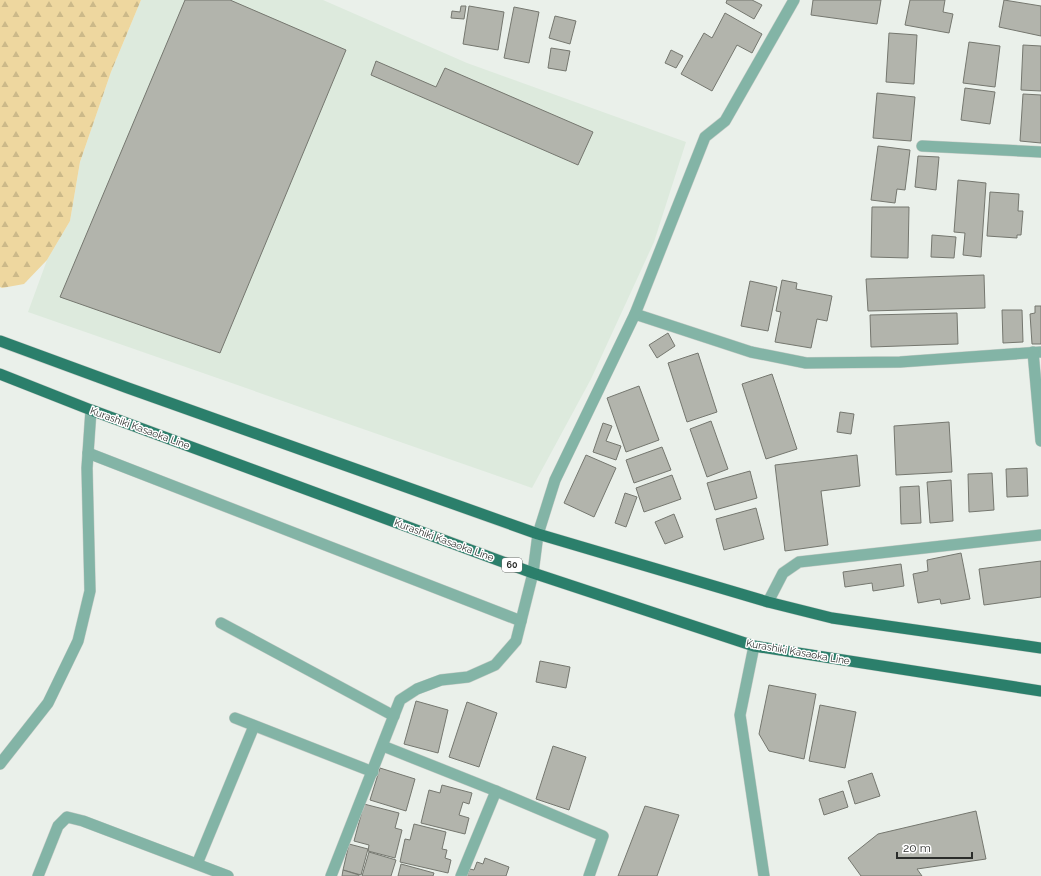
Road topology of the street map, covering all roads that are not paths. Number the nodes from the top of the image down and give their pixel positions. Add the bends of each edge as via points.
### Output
1 (794, 0) edge
2 (922, 146) dead end
3 (1041, 152) edge
4 (635, 314) junction
5 (0, 341) edge
6 (1037, 352) edge
7 (0, 374) edge
8 (91, 410) junction
9 (1041, 441) edge
10 (88, 453) junction
11 (538, 534) junction
12 (1041, 535) edge
13 (533, 573) junction
14 (768, 602) junction
15 (521, 621) junction
16 (221, 623) dead end
17 (754, 646) junction
18 (1041, 648) edge
19 (1041, 691) edge
20 (394, 716) junction
21 (235, 718) dead end
22 (254, 726) junction
23 (383, 746) junction
24 (0, 764) edge
25 (373, 772) junction
26 (496, 791) junction
27 (197, 864) junction
28 (38, 876) edge
29 (228, 876) edge
30 (331, 876) edge
31 (461, 876) edge
32 (589, 876) edge
33 (764, 876) edge

1 - 4 street via 725,121 705,137
2 - 3 street
4 - 6 street via 751,352 806,363 900,362
4 - 11 street via 555,480
5 - 11 main road
6 - 9 street
7 - 8 main road, Kurashiki Kasaoka Line / 60
8 - 10 street
8 - 13 main road, Kurashiki Kasaoka Line / 60
10 - 15 street
10 - 24 street via 90,591 78,641 48,703
11 - 13 street
11 - 14 main road
12 - 14 street via 799,562 783,573
13 - 15 street
13 - 17 main road, Kurashiki Kasaoka Line / 60
14 - 18 main road via 832,618
15 - 20 street via 516,641 495,665 468,677 442,680 417,690 400,700
16 - 20 street
17 - 19 main road, Kurashiki Kasaoka Line / 60
17 - 33 street via 740,715
20 - 23 street
21 - 22 street
22 - 25 street
22 - 27 street
23 - 25 street
23 - 26 street
25 - 30 street
26 - 31 street
26 - 32 street via 603,836
27 - 28 street via 67,817 58,826
27 - 29 street

